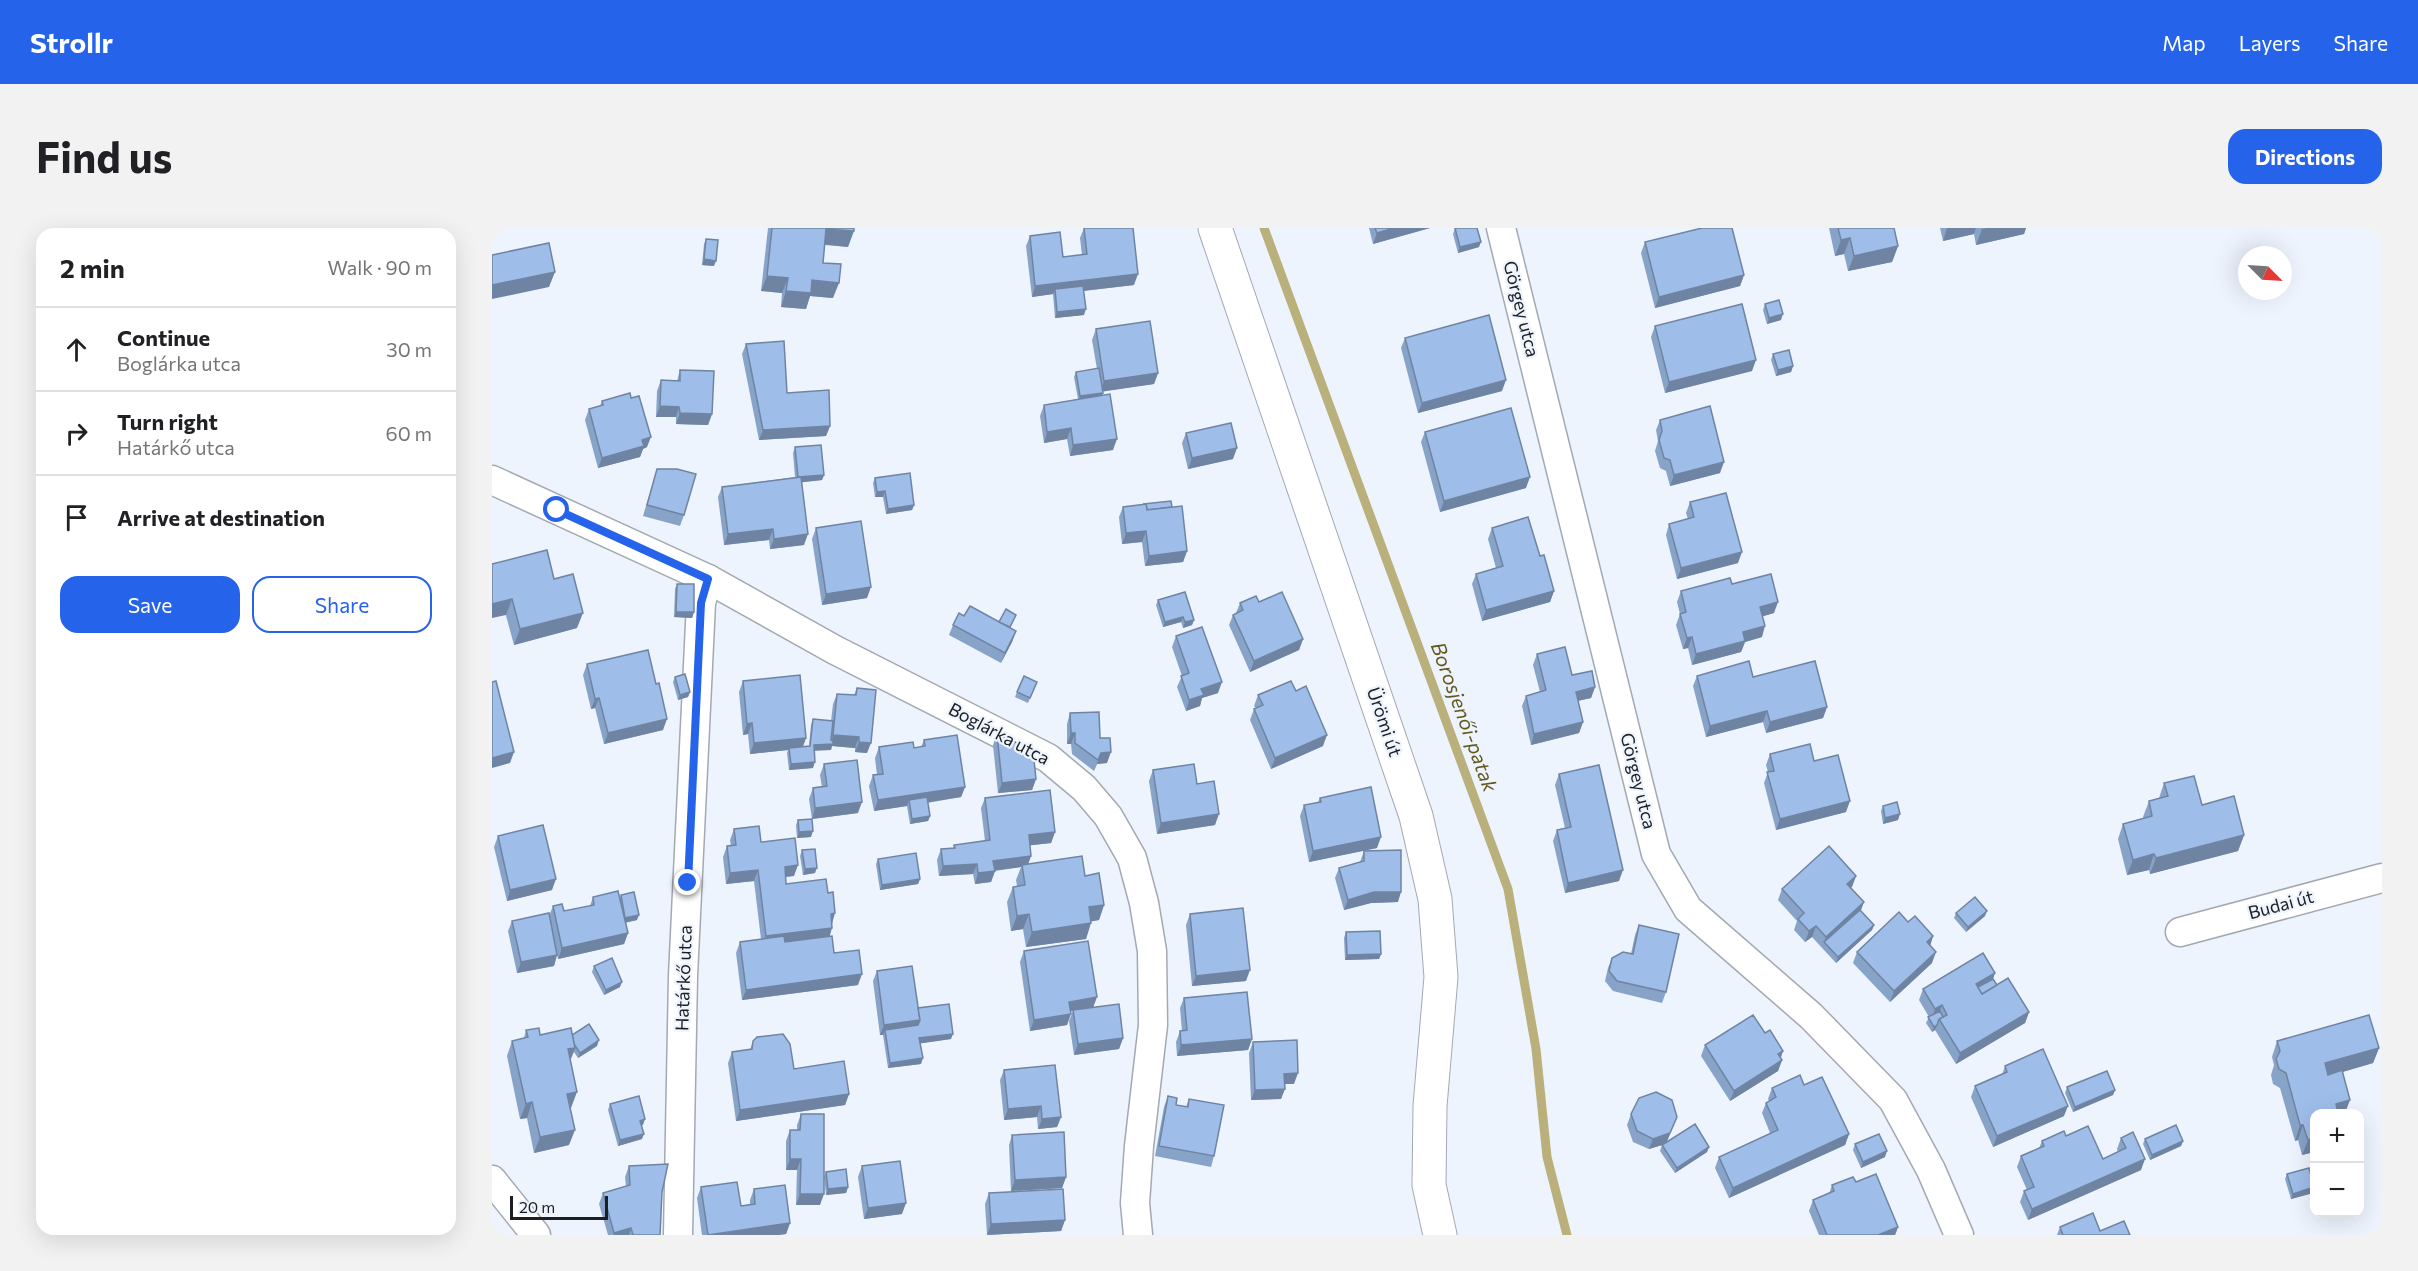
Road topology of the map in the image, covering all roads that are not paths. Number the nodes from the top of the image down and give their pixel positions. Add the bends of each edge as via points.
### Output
1 (1215, 228) edge
2 (1501, 228) edge
3 (492, 480) edge
4 (708, 579) junction
5 (2382, 878) edge
6 (2180, 932) dead end
7 (492, 1180) edge
8 (536, 1235) edge
9 (678, 1235) edge
10 (1138, 1235) edge
11 (1440, 1235) edge
12 (1959, 1235) edge

1 - 11 main road, Ürömi út via 1416,816 1435,899 1441,977 1430,1106 1429,1185
2 - 12 street, Görgey utca via 1656,854 1688,909 1811,1016 1893,1100 1931,1170
3 - 4 street, Boglárka utca
4 - 9 street, Határkő utca via 701,603 684,953
4 - 10 street, Boglárka utca via 835,650 1048,758 1084,788 1108,816 1132,858 1152,951 1153,1025 1138,1146
5 - 6 street, Budai út
7 - 8 street

